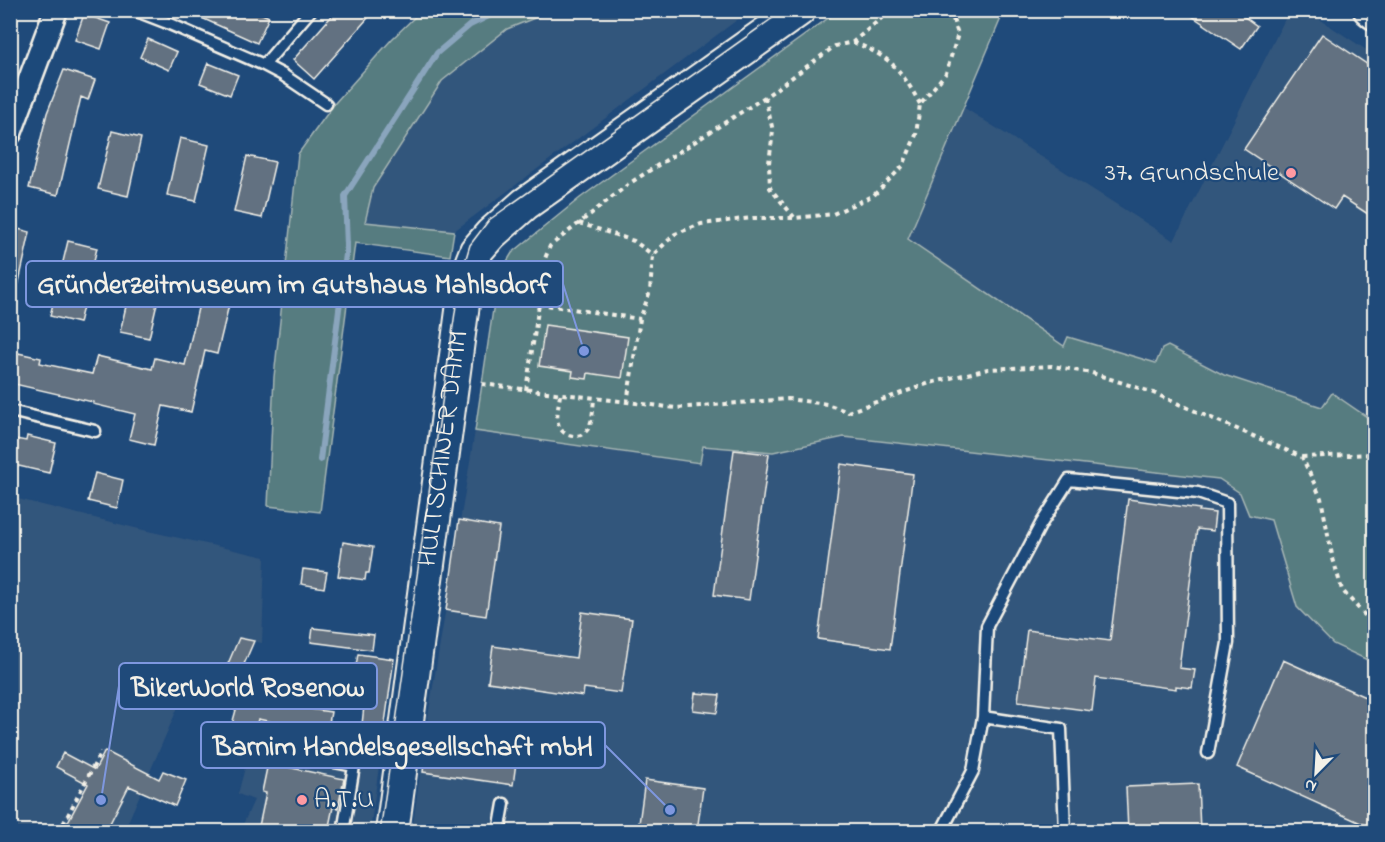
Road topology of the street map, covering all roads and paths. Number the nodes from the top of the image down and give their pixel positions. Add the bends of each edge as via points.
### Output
1 (56, 10) edge
2 (134, 10) edge
3 (311, 10) edge
4 (799, 10) edge
5 (891, 10) edge
6 (950, 10) edge
7 (1368, 10) edge
8 (1374, 15) edge
9 (854, 42) junction
10 (264, 66) junction
11 (765, 97) junction
12 (326, 104) dead end
13 (920, 104) junction
14 (10, 133) edge
15 (795, 218) junction
16 (579, 223) junction
17 (653, 255) junction
18 (539, 304) junction
19 (640, 320) junction
20 (482, 384) dead end
21 (526, 390) junction
22 (560, 394) junction
23 (594, 399) junction
24 (627, 403) junction
25 (10, 411) edge
26 (95, 431) dead end
27 (1374, 454) edge
28 (1302, 458) junction
29 (1374, 623) edge
30 (983, 717) junction
31 (274, 750) dead end
32 (101, 752) dead end
33 (1208, 753) dead end
34 (504, 804) dead end
35 (59, 831) edge
36 (343, 831) edge
37 (392, 831) edge
38 (499, 831) edge
39 (942, 831) edge
40 (1065, 831) edge

1 - 14 street
2 - 10 lane
3 - 10 lane
4 - 37 main road, HULTSCHINER DAMM via 525,204 476,251 467,274
5 - 9 path
6 - 13 path via 958,34 946,73
7 - 8 street
9 - 11 path via 835,46
9 - 13 path via 880,53 903,75
10 - 12 lane
11 - 15 path via 773,131 770,188
11 - 16 path via 630,183
13 - 15 path via 916,135 903,166 874,195 833,214
15 - 17 path via 701,224 675,234
16 - 17 path via 634,241
16 - 18 path via 550,246 538,276
17 - 19 path via 650,291
18 - 19 path
18 - 21 path
19 - 24 path
20 - 21 path
21 - 22 path
22 - 23 path
22 - 23 path via 558,424 565,434 572,436 580,436 589,428
23 - 24 path
24 - 28 path via 676,408 788,399 827,404 848,412 988,369 1052,366 1092,373 1151,392
25 - 26 lane
27 - 28 path
28 - 29 path via 1321,498 1342,590
30 - 33 lane via 987,626 1069,480 1198,494 1227,503 1228,643
30 - 39 lane via 973,771
30 - 40 lane via 1061,729
31 - 36 lane via 354,766
32 - 35 path
34 - 38 lane

